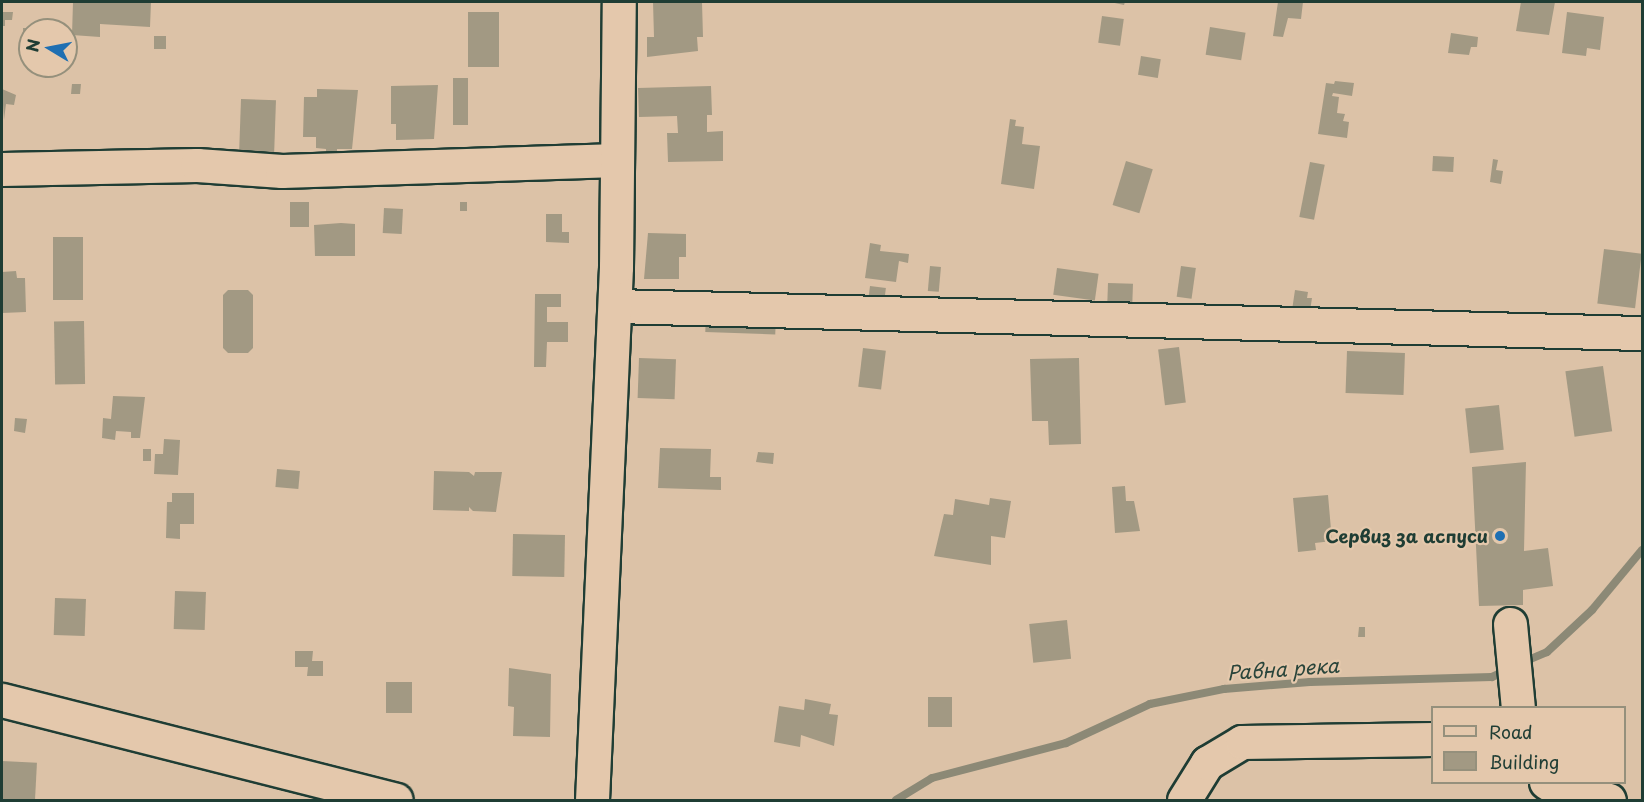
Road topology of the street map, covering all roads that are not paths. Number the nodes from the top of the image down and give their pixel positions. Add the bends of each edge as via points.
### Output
1 (619, 2) edge
2 (617, 160) junction
3 (2, 169) edge
4 (615, 306) junction
5 (1642, 333) edge
6 (1510, 624) dead end
7 (2, 700) edge
8 (1518, 706) edge
9 (1431, 739) edge
10 (1548, 784) edge
11 (396, 801) edge
12 (592, 801) edge
13 (1184, 801) edge
14 (1609, 801) edge

1 - 2 street
2 - 3 street via 282,171 197,165
2 - 4 street
4 - 5 street
4 - 12 street
6 - 8 street
7 - 11 street
9 - 13 street via 1242,742 1207,763
10 - 14 street

